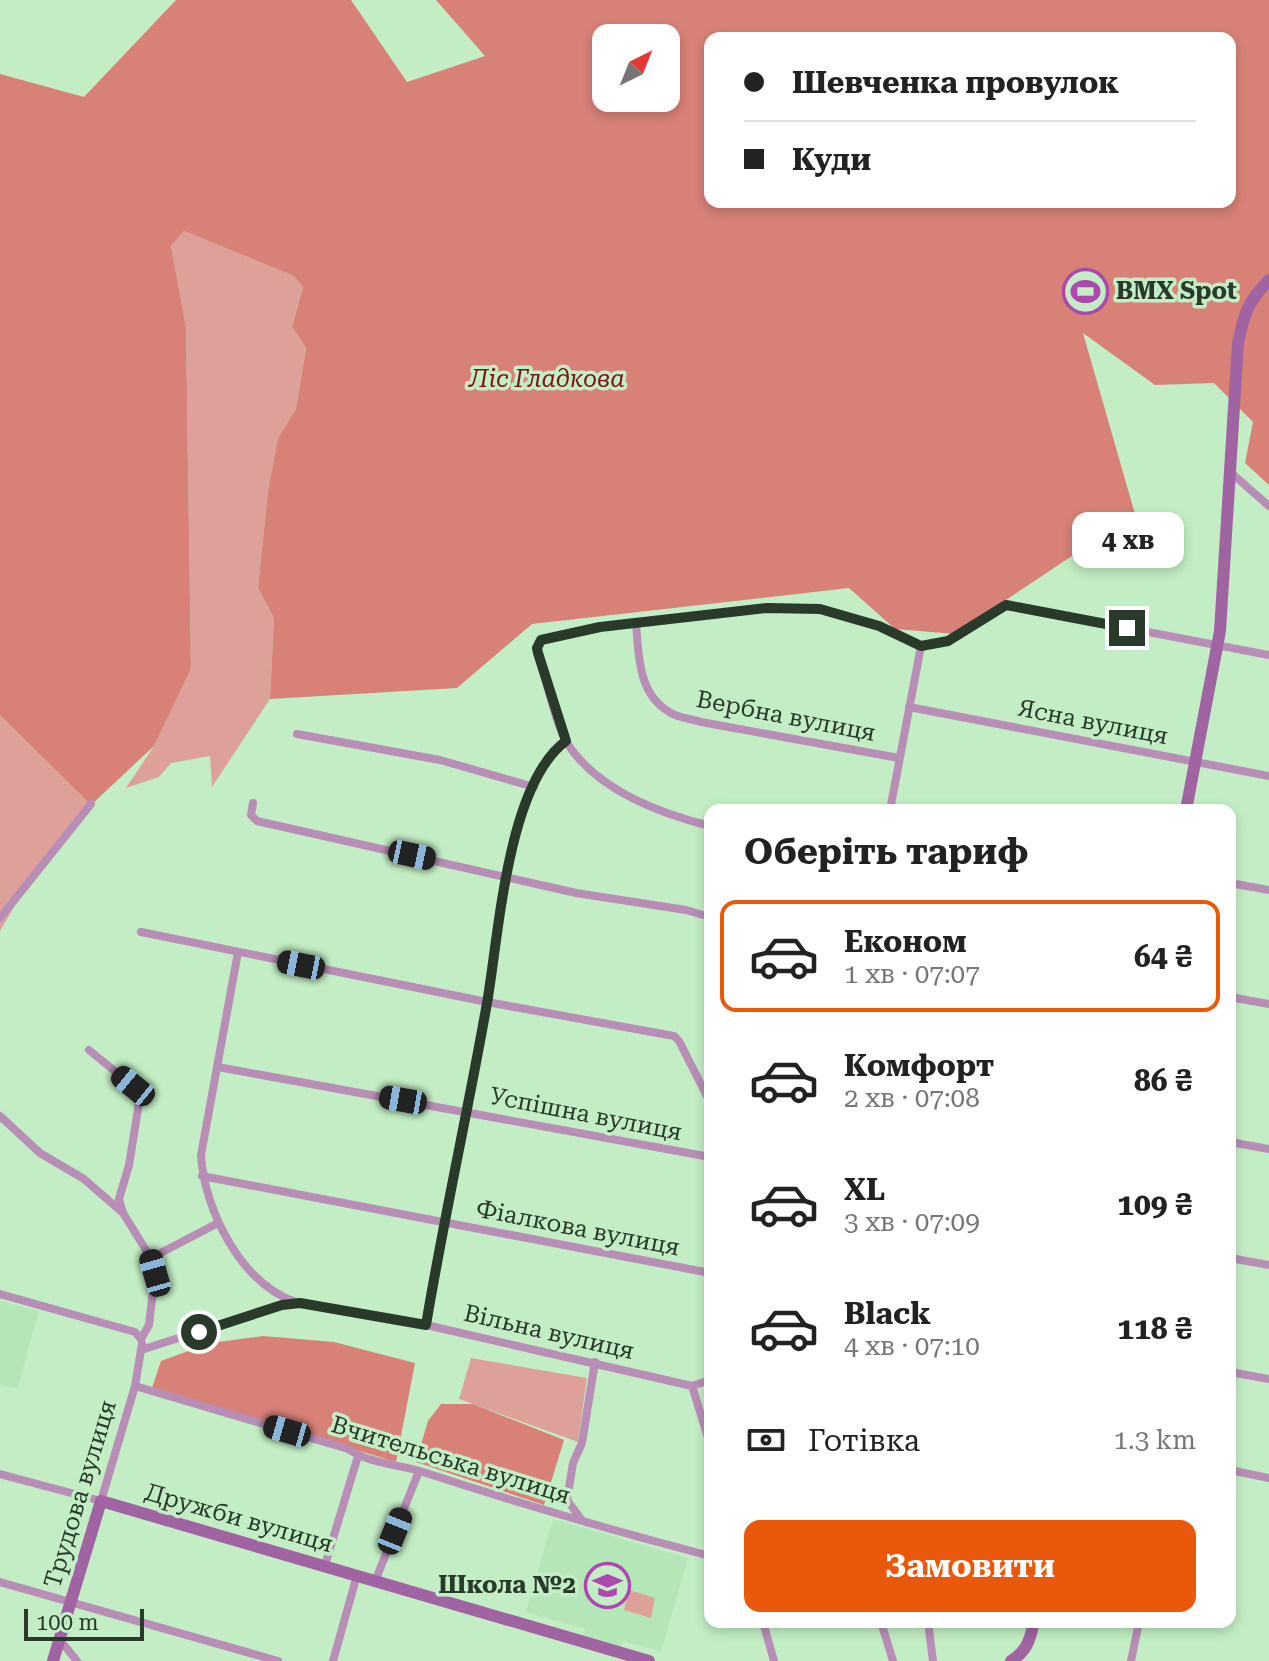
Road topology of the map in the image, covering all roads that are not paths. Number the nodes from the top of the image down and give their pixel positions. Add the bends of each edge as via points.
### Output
1 (1269, 280) edge
2 (1229, 471) junction
3 (1269, 506) edge
4 (636, 624) junction
5 (1217, 645) junction
6 (921, 646) junction
7 (1269, 655) edge
8 (909, 707) junction
9 (297, 734) dead end
10 (566, 741) junction
11 (899, 758) junction
12 (1195, 762) junction
13 (1269, 776) edge
14 (534, 787) junction
15 (253, 803) dead end
16 (91, 804) dead end
17 (891, 804) edge
18 (1187, 804) edge
19 (704, 824) edge
20 (505, 875) junction
21 (1236, 884) edge
22 (1269, 890) edge
23 (704, 915) edge
24 (0, 918) edge
25 (141, 932) dead end
26 (238, 952) junction
27 (1236, 998) edge
28 (487, 1002) junction
29 (1269, 1004) edge
30 (89, 1050) dead end
31 (218, 1067) junction
32 (704, 1090) edge
33 (465, 1112) junction
34 (0, 1116) edge
35 (1236, 1143) edge
36 (1269, 1149) edge
37 (704, 1156) edge
38 (202, 1176) junction
39 (123, 1213) junction
40 (218, 1223) junction
41 (443, 1223) junction
42 (151, 1258) junction
43 (1236, 1259) edge
44 (1269, 1265) edge
45 (704, 1272) edge
46 (0, 1294) edge
47 (300, 1303) junction
48 (426, 1325) junction
49 (142, 1344) junction
50 (595, 1362) junction
51 (1236, 1373) edge
52 (1269, 1379) edge
53 (704, 1382) edge
54 (135, 1386) junction
55 (692, 1386) junction
56 (704, 1425) edge
57 (358, 1456) junction
58 (419, 1471) junction
59 (1236, 1471) edge
60 (0, 1474) edge
61 (1269, 1478) edge
62 (101, 1501) junction
63 (581, 1519) junction
64 (704, 1554) edge
65 (325, 1565) junction
66 (357, 1575) junction
67 (376, 1579) junction
68 (0, 1582) edge
69 (70, 1603) junction
70 (765, 1628) edge
71 (883, 1628) edge
72 (929, 1628) edge
73 (1033, 1628) edge
74 (1138, 1628) edge
75 (59, 1639) junction
76 (1020, 1659) edge
77 (53, 1661) edge
78 (77, 1661) edge
79 (278, 1661) edge
80 (333, 1661) edge
81 (649, 1661) edge
82 (774, 1661) edge
83 (893, 1661) edge
84 (933, 1661) edge
85 (1131, 1661) edge

1 - 2 street via 1254,295 1243,321
2 - 3 street
2 - 5 street
4 - 6 street via 767,608 820,609 879,626
4 - 10 street via 541,640 537,648
4 - 11 street, Вербна вулиця via 645,687 672,714
5 - 6 street via 1006,605 948,641
5 - 7 street
5 - 12 street
6 - 8 street
8 - 11 street
8 - 12 street, Ясна вулиця
9 - 14 street via 440,760
10 - 14 street via 546,760
10 - 19 street via 593,772 625,795
11 - 17 street
12 - 13 street, Ясна вулиця
12 - 18 street
14 - 20 street
15 - 20 street via 251,815 257,821
16 - 24 street
20 - 23 street
20 - 28 street
21 - 22 street
25 - 26 street
26 - 28 street
26 - 31 street
27 - 29 street
28 - 32 street via 674,1036
28 - 33 street
30 - 39 street via 133,1086 139,1103 119,1199
31 - 33 street, Успішна вулиця
31 - 38 street via 201,1155
33 - 37 street, Успішна вулиця
33 - 41 street
34 - 39 street via 40,1153 84,1179
35 - 36 street
38 - 40 street
38 - 41 street, Фіалкова вулиця
39 - 42 street
40 - 42 street
40 - 47 street via 253,1275 278,1296
41 - 45 street, Фіалкова вулиця
41 - 48 street
42 - 49 street, Трудова вулиця via 155,1273
43 - 44 street
46 - 49 street via 135,1332
47 - 48 street, Вільна вулиця
47 - 49 street, Вільна вулиця
48 - 50 street, Вільна вулиця
49 - 54 street, Трудова вулиця
50 - 55 street, Вільна вулиця
50 - 63 street via 567,1500
51 - 52 street
53 - 55 street
54 - 57 street, Вчительська вулиця
54 - 62 street, Трудова вулиця
55 - 56 street
57 - 58 street, Вчительська вулиця
57 - 65 street
58 - 63 street, Вчительська вулиця
58 - 67 street
59 - 61 street
60 - 62 street, Дружби вулиця
62 - 65 street, Дружби вулиця
62 - 69 street, Трудова вулиця
63 - 64 street, Вчительська вулиця
65 - 66 street, Дружби вулиця
66 - 67 street, Дружби вулиця
66 - 80 street
67 - 81 street, Дружби вулиця
68 - 69 street
69 - 75 street, Трудова вулиця
69 - 79 street
70 - 82 street
71 - 83 street
72 - 84 street
73 - 76 street
74 - 85 street
75 - 77 street, Трудова вулиця
75 - 78 street

